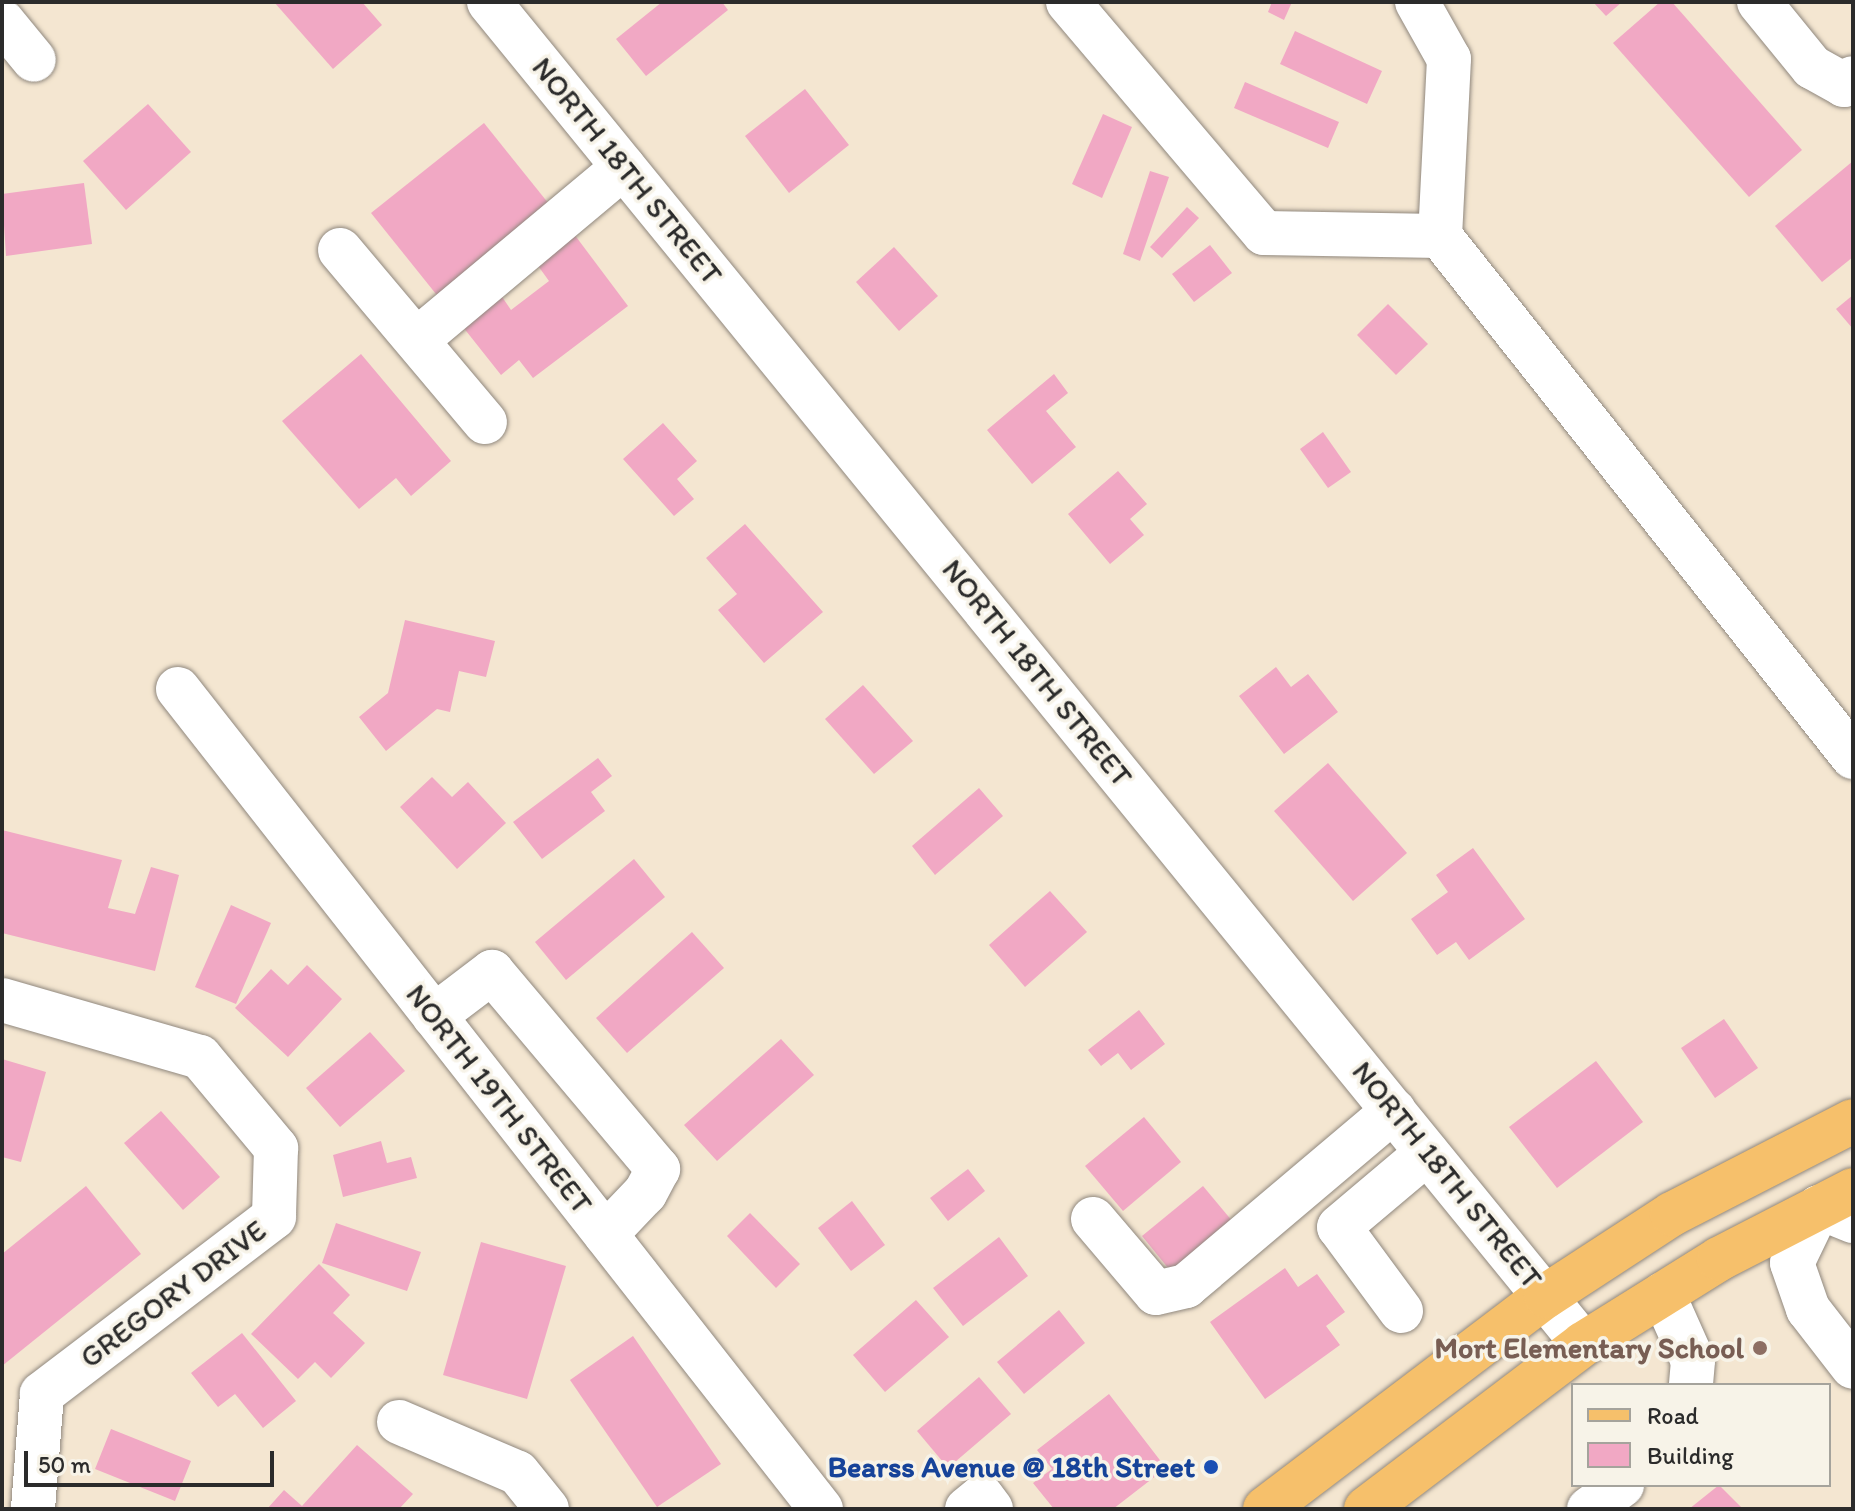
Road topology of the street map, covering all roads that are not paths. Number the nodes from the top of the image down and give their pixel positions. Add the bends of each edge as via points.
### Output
1 (489, 2) edge
2 (1068, 2) edge
3 (1417, 2) edge
4 (1759, 2) edge
5 (2, 21) edge
6 (34, 60) dead end
7 (1853, 78) edge
8 (624, 167) junction
9 (1440, 236) junction
10 (340, 250) dead end
11 (418, 339) junction
12 (485, 422) dead end
13 (178, 689) dead end
14 (1853, 757) edge
15 (2, 1000) edge
16 (434, 1016) junction
17 (1394, 1110) junction
18 (1853, 1121) edge
19 (1795, 1147) junction
20 (1427, 1153) junction
21 (1842, 1206) edge
22 (1093, 1219) dead end
23 (606, 1234) junction
24 (1663, 1294) junction
25 (1546, 1296) junction
26 (1401, 1311) dead end
27 (1583, 1344) junction
28 (1853, 1367) edge
29 (1691, 1383) edge
30 (399, 1422) dead end
31 (1619, 1487) edge
32 (33, 1509) edge
33 (547, 1509) edge
34 (821, 1509) edge
35 (967, 1509) edge
36 (991, 1509) edge
37 (1265, 1509) edge
38 (1366, 1509) edge
39 (1589, 1509) edge

1 - 8 street, NORTH 18TH STREET
2 - 9 street via 1264,233
3 - 9 street via 1449,59
4 - 7 street via 1812,67 1844,85
5 - 6 street
8 - 11 street
8 - 17 street, NORTH 18TH STREET
9 - 14 street
10 - 11 street
11 - 12 street
13 - 16 street, NORTH 19TH STREET
15 - 32 street, GREGORY DRIVE via 200,1057 276,1148 274,1217 42,1394
16 - 23 street, NORTH 19TH STREET
16 - 23 street via 492,972 658,1169 645,1193
17 - 20 street, NORTH 18TH STREET
17 - 22 street via 1186,1286 1156,1293
18 - 19 main road
19 - 21 main road
19 - 25 main road via 1672,1214
20 - 25 street, NORTH 18TH STREET
20 - 26 street via 1339,1227
21 - 24 main road
21 - 28 street via 1792,1263 1808,1309
23 - 34 street, NORTH 19TH STREET
24 - 27 main road
24 - 29 street via 1693,1361
25 - 27 street, NORTH 18TH STREET
25 - 37 main road
27 - 38 main road
30 - 33 street via 518,1473
31 - 39 street
35 - 36 street via 982,1497

